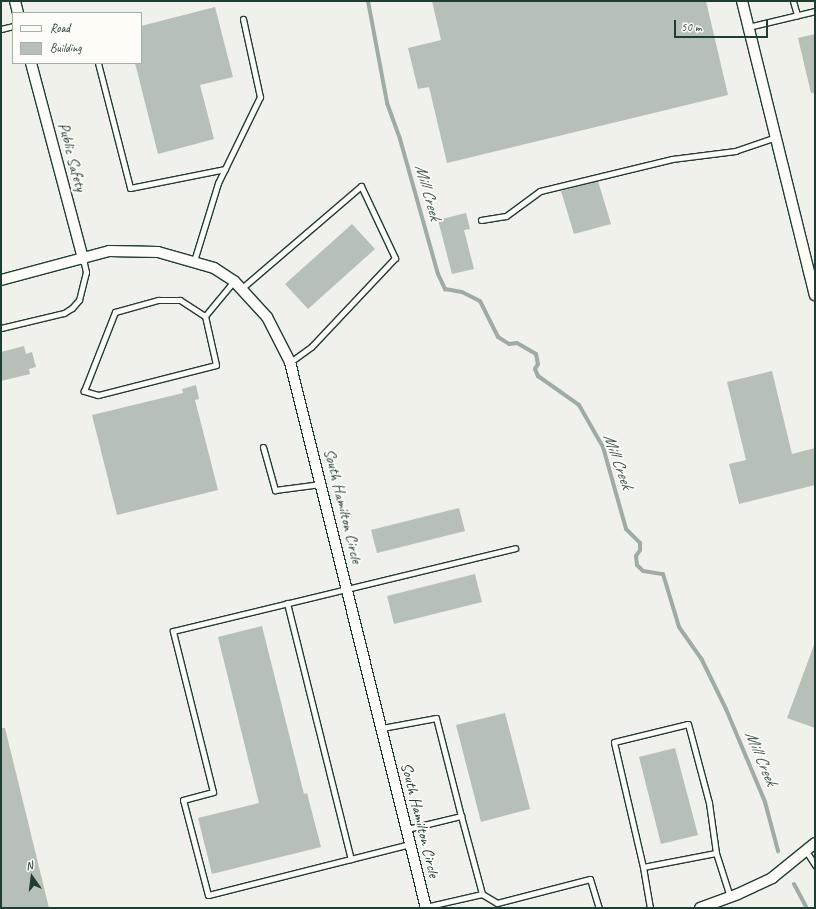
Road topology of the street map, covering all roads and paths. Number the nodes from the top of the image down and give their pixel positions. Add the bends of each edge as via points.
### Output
1 (15, 1) edge
2 (742, 1) edge
3 (794, 1) edge
4 (815, 11) edge
5 (18, 12) edge
6 (797, 15) junction
7 (243, 19) dead end
8 (12, 26) edge
9 (748, 27) junction
10 (1, 29) edge
11 (31, 64) edge
12 (98, 64) edge
13 (776, 137) junction
14 (225, 169) junction
15 (481, 220) dead end
16 (83, 259) junction
17 (194, 261) junction
18 (1, 280) edge
19 (234, 281) junction
20 (242, 288) junction
21 (815, 295) edge
22 (205, 316) junction
23 (1, 328) edge
24 (290, 362) junction
25 (263, 447) dead end
26 (322, 484) junction
27 (515, 548) dead end
28 (348, 588) junction
29 (287, 603) junction
30 (382, 728) junction
31 (461, 816) junction
32 (408, 829) junction
33 (815, 843) edge
34 (411, 844) junction
35 (806, 852) junction
36 (716, 853) junction
37 (351, 859) junction
38 (815, 865) edge
39 (643, 867) junction
40 (482, 894) junction
41 (730, 897) junction
42 (425, 907) edge
43 (599, 908) edge
44 (650, 908) edge
45 (700, 908) edge

1 - 5 street
2 - 9 street
3 - 6 lane
4 - 6 lane
6 - 9 lane
7 - 14 lane via 260,97
8 - 10 lane
9 - 13 street
11 - 16 street, Public Safety
12 - 14 lane via 130,188
13 - 15 lane via 735,151 672,159 540,190 506,216
13 - 21 street
14 - 17 lane via 218,183
16 - 17 street, South Hamilton Circle via 109,251 132,250 158,252
16 - 18 street, South Hamilton Circle
16 - 23 lane via 86,272 78,300 72,308 64,313
17 - 19 street, South Hamilton Circle
19 - 20 street, South Hamilton Circle
19 - 22 lane
20 - 24 street, South Hamilton Circle via 267,317
20 - 24 lane via 361,186 395,258 311,347
22 - 22 lane via 180,300 158,300 115,312 84,391 98,395 216,365
24 - 26 street, South Hamilton Circle
25 - 26 lane via 275,490
26 - 28 street, South Hamilton Circle
27 - 28 lane
28 - 29 lane
28 - 30 street, South Hamilton Circle
29 - 37 lane
29 - 37 lane via 173,631 213,792 183,800 208,895
30 - 31 lane via 436,718
30 - 32 street, South Hamilton Circle
31 - 32 lane
31 - 40 lane
32 - 34 street, South Hamilton Circle
33 - 35 street
34 - 37 lane
34 - 42 street, South Hamilton Circle
35 - 38 lane
35 - 41 street via 772,878
36 - 39 lane
36 - 39 lane via 709,803 688,724 614,742
36 - 41 lane
39 - 44 lane
40 - 42 lane
40 - 43 lane via 496,903 590,879
41 - 45 street

